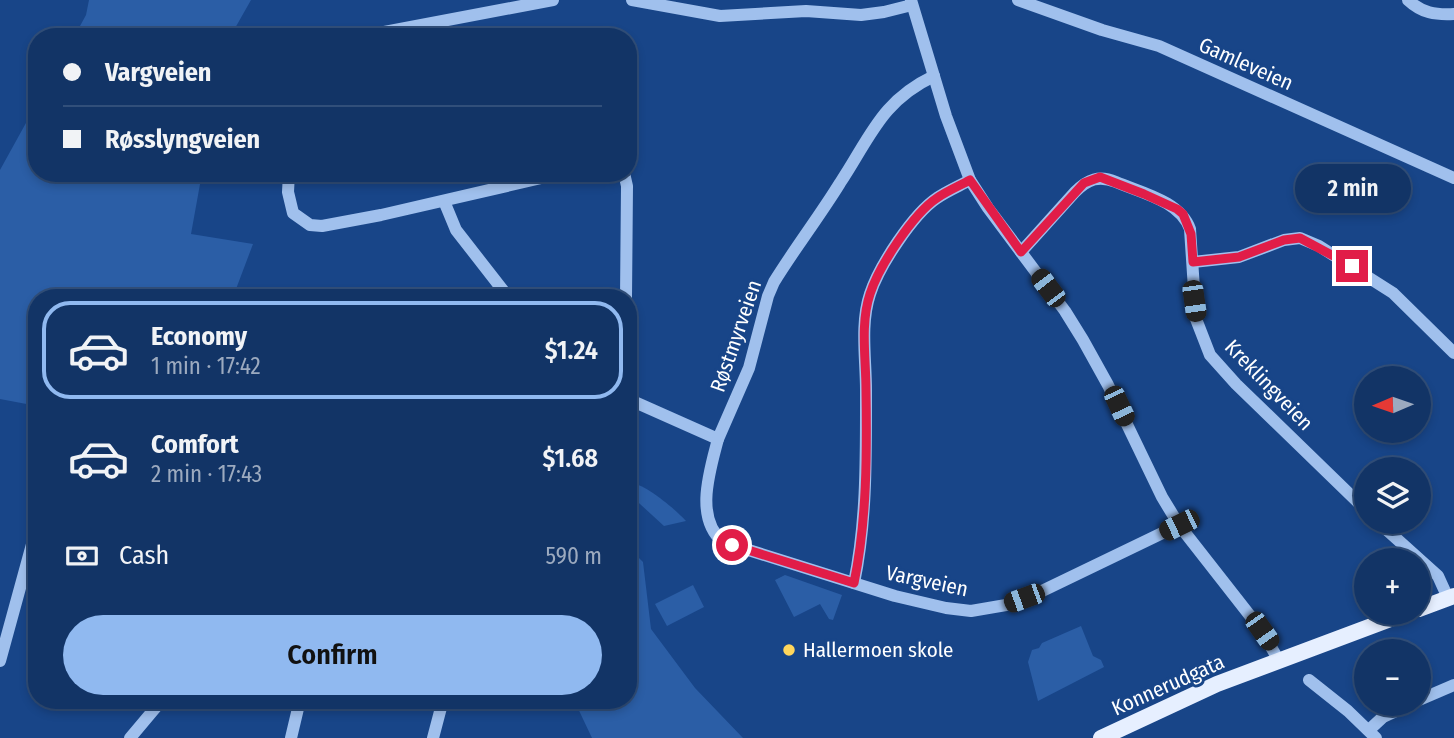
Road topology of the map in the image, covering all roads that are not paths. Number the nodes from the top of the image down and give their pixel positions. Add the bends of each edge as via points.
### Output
1 (553, 0) edge
2 (632, 0) edge
3 (1018, 0) edge
4 (1408, 0) edge
5 (912, 2) edge
6 (1454, 14) edge
7 (405, 28) edge
8 (934, 76) junction
9 (1454, 178) edge
10 (970, 180) junction
11 (289, 182) edge
12 (525, 182) edge
13 (626, 182) edge
14 (444, 201) junction
15 (1021, 252) junction
16 (1193, 262) junction
17 (502, 289) edge
18 (626, 289) edge
19 (1454, 353) edge
20 (637, 403) edge
21 (718, 439) junction
22 (1354, 498) edge
23 (1179, 525) junction
24 (1391, 534) edge
25 (28, 559) edge
26 (854, 583) junction
27 (1451, 597) edge
28 (1431, 604) edge
29 (1375, 625) edge
30 (0, 661) edge
31 (1279, 661) junction
32 (1309, 680) dead end
33 (1454, 685) edge
34 (1431, 695) edge
35 (154, 709) edge
36 (298, 709) edge
37 (441, 709) edge
38 (1385, 716) edge
39 (1372, 734) edge
40 (130, 738) edge
41 (291, 738) edge
42 (433, 738) edge
43 (1101, 738) edge

1 - 7 street
2 - 5 street via 720,16 806,11 861,15
3 - 9 street, Gamleveien via 1159,46
4 - 6 street via 1432,14
5 - 8 street
8 - 10 street
8 - 21 street, Røstmyrveien via 908,90 870,131 774,282 749,368
10 - 15 street
10 - 26 street via 935,199 920,215 893,250 870,294 865,330 862,536
11 - 14 street via 293,213 310,225 336,224
12 - 14 street
13 - 18 street
14 - 17 street via 456,230
15 - 16 street, Kreklingveien via 1084,183 1100,177 1183,214 1191,234
15 - 23 street via 1083,340
16 - 19 street via 1239,257 1300,238 1393,293
16 - 22 street, Kreklingveien via 1196,319 1210,355
20 - 21 street
21 - 26 street, Vargveien via 707,491 709,520 718,537
23 - 26 street, Vargveien via 1040,592 984,610 946,608
23 - 31 street via 1262,631
24 - 27 street via 1438,576
25 - 30 street
27 - 28 main road
29 - 31 main road, Konnerudgata
31 - 43 main road, Konnerudgata via 1217,684
32 - 39 street
33 - 34 street
35 - 40 street
36 - 41 street
37 - 42 street
38 - 39 street

